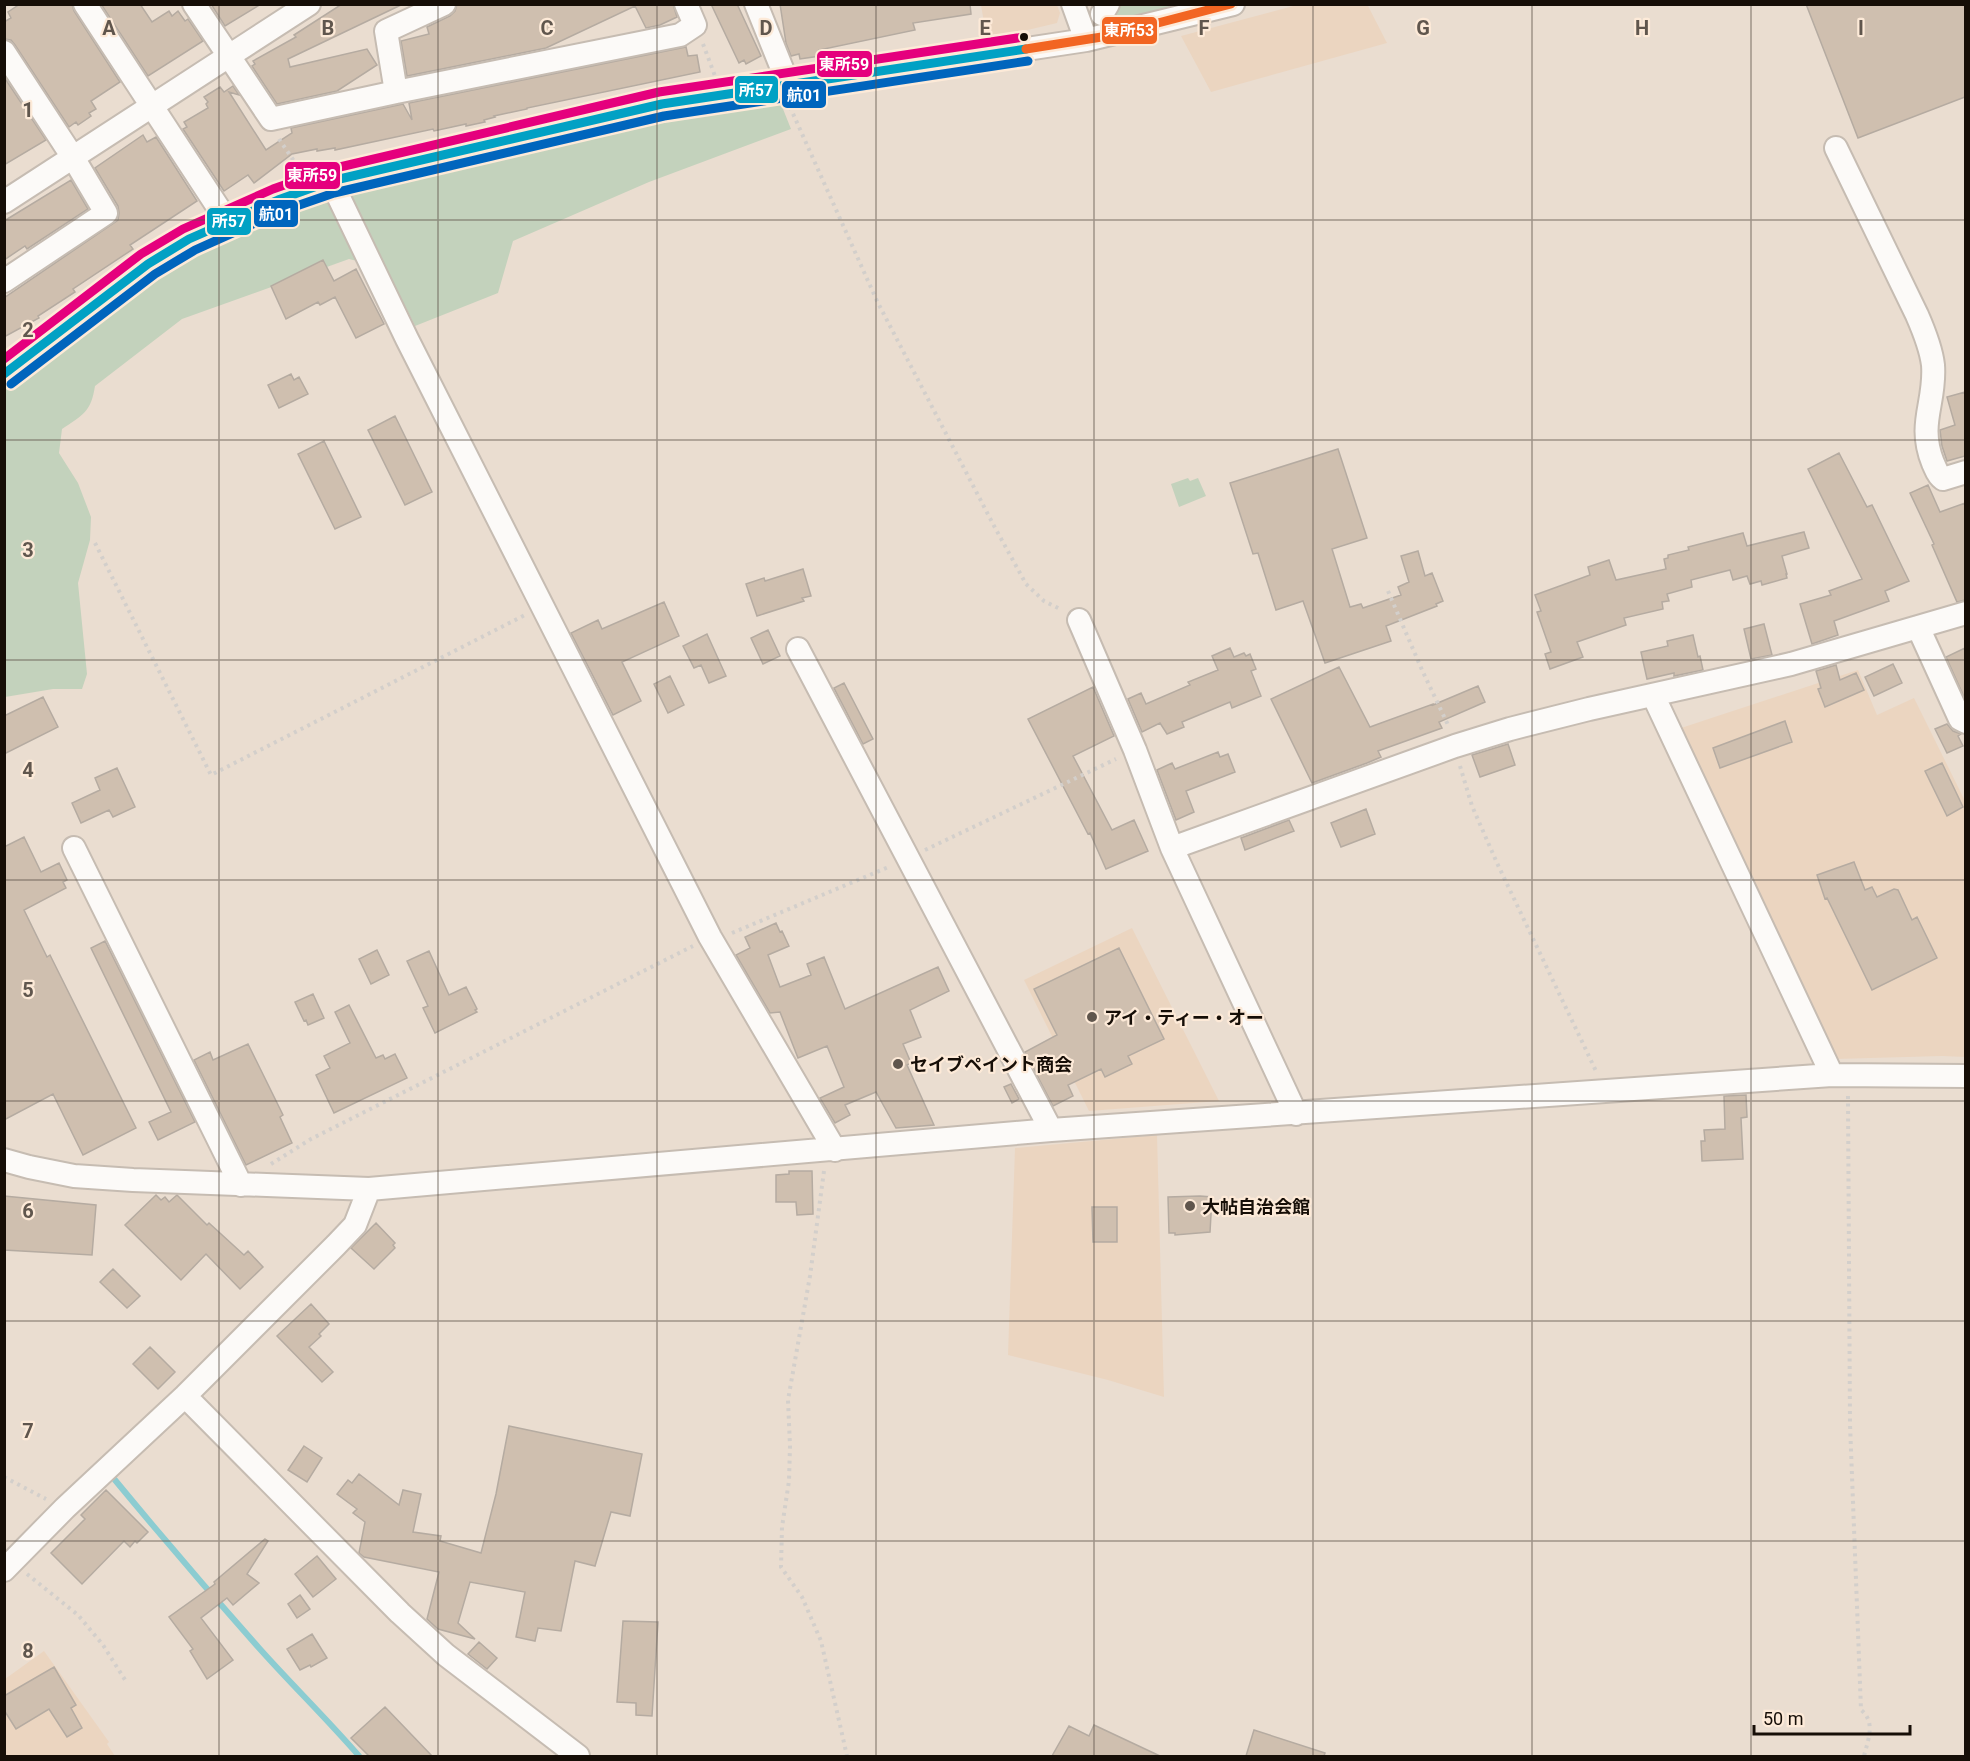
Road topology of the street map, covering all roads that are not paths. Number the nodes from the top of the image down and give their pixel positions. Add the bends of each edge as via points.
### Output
1 (85, 4) edge
2 (194, 4) edge
3 (309, 4) edge
4 (444, 4) edge
5 (756, 4) edge
6 (1073, 4) edge
7 (1233, 4) edge
8 (691, 15) edge
9 (1086, 40) junction
10 (4, 52) edge
11 (229, 56) junction
12 (785, 87) junction
13 (396, 92) junction
14 (151, 106) junction
15 (1836, 148) dead end
16 (74, 159) junction
17 (331, 181) junction
18 (4, 202) edge
19 (227, 221) junction
20 (4, 281) edge
21 (4, 374) edge
22 (1965, 472) edge
23 (1965, 613) edge
24 (1079, 620) road end
25 (1918, 627) junction
26 (798, 649) dead end
27 (1653, 695) junction
28 (1965, 722) edge
29 (74, 848) dead end
30 (1172, 848) junction
31 (1840, 1075) junction
32 (1965, 1076) edge
33 (1296, 1114) junction
34 (1051, 1130) junction
35 (831, 1150) junction
36 (4, 1160) edge
37 (241, 1185) junction
38 (369, 1189) junction
39 (185, 1396) junction
40 (8, 1566) edge
41 (578, 1756) edge

1 - 14 street
2 - 11 street
3 - 11 street
4 - 13 street via 386,31
5 - 12 street
6 - 9 street
7 - 9 street
8 - 13 street via 680,35
9 - 12 street
10 - 16 street
11 - 13 street via 272,119
11 - 14 street
12 - 17 street via 719,94 617,114
14 - 16 street
14 - 19 street
15 - 22 street via 1927,341 1933,364 1926,418 1928,450 1943,479
16 - 18 street
16 - 20 street via 106,213
17 - 19 street
17 - 35 street via 710,937
19 - 21 street via 148,264
23 - 25 street
24 - 30 street via 1136,750
25 - 27 street via 1791,664
25 - 28 street via 1959,719
26 - 34 street
27 - 30 street via 1455,746
27 - 31 street via 1720,840
29 - 37 street
30 - 33 street
31 - 32 street
31 - 33 street
33 - 34 street
34 - 35 street
35 - 38 street
36 - 37 street via 74,1176
37 - 38 street
38 - 39 street via 355,1225
39 - 40 street
39 - 41 street via 400,1613 446,1655

